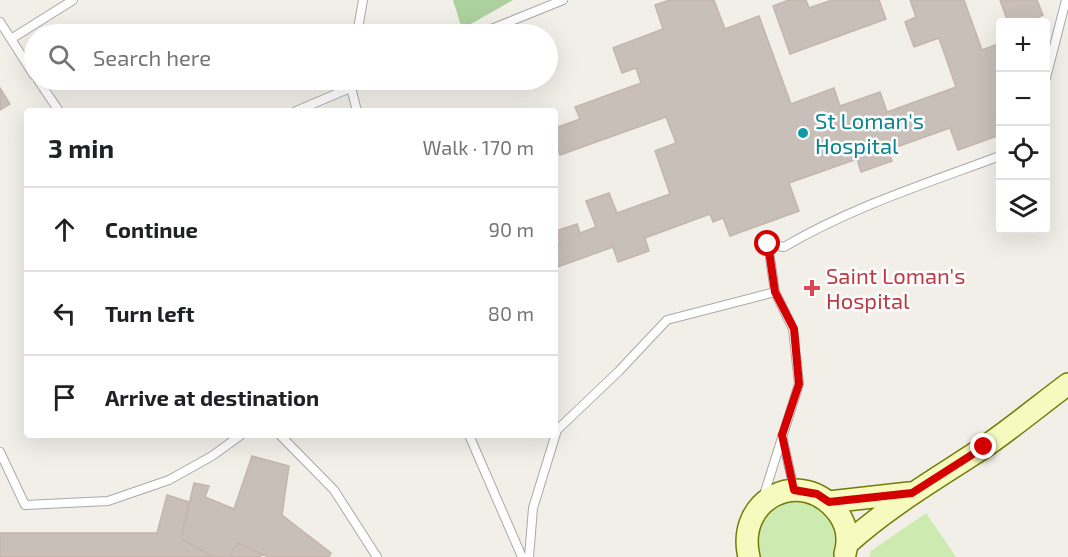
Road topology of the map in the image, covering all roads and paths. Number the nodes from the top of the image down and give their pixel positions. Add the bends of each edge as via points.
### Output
1 (73, 0) edge
2 (363, 0) edge
3 (563, 0) edge
4 (1066, 0) edge
5 (0, 22) edge
6 (35, 24) edge
7 (359, 24) edge
8 (504, 24) edge
9 (24, 31) edge
10 (11, 39) junction
11 (24, 59) edge
12 (1048, 72) edge
13 (45, 90) edge
14 (336, 90) edge
15 (352, 90) edge
16 (57, 108) edge
17 (302, 108) edge
18 (356, 108) edge
19 (996, 157) edge
20 (775, 292) junction
21 (1068, 384) edge
22 (558, 429) edge
23 (782, 435) junction
24 (237, 438) edge
25 (283, 438) edge
26 (470, 438) edge
27 (555, 438) edge
28 (0, 452) edge
29 (794, 490) junction
30 (912, 493) junction
31 (829, 502) junction
32 (761, 505) junction
33 (845, 550) edge
34 (746, 553) edge
35 (377, 557) edge
36 (522, 557) edge
37 (529, 557) edge

1 - 6 lane
2 - 7 lane
3 - 8 lane
4 - 12 lane
5 - 10 lane
9 - 10 lane
10 - 11 lane
13 - 16 lane
14 - 17 lane
15 - 18 lane
19 - 20 lane via 882,199 809,232 784,248 768,244
20 - 22 lane via 667,320
20 - 23 lane via 794,329 799,384
21 - 30 street via 984,447
23 - 29 lane
23 - 32 lane
24 - 28 lane via 169,480 108,501 25,505
25 - 35 lane via 334,490
26 - 36 lane
27 - 37 lane via 533,508
29 - 31 street via 817,494
29 - 32 street via 782,492
30 - 31 street
30 - 33 street via 869,524
31 - 33 street via 842,519
32 - 34 street via 749,524

